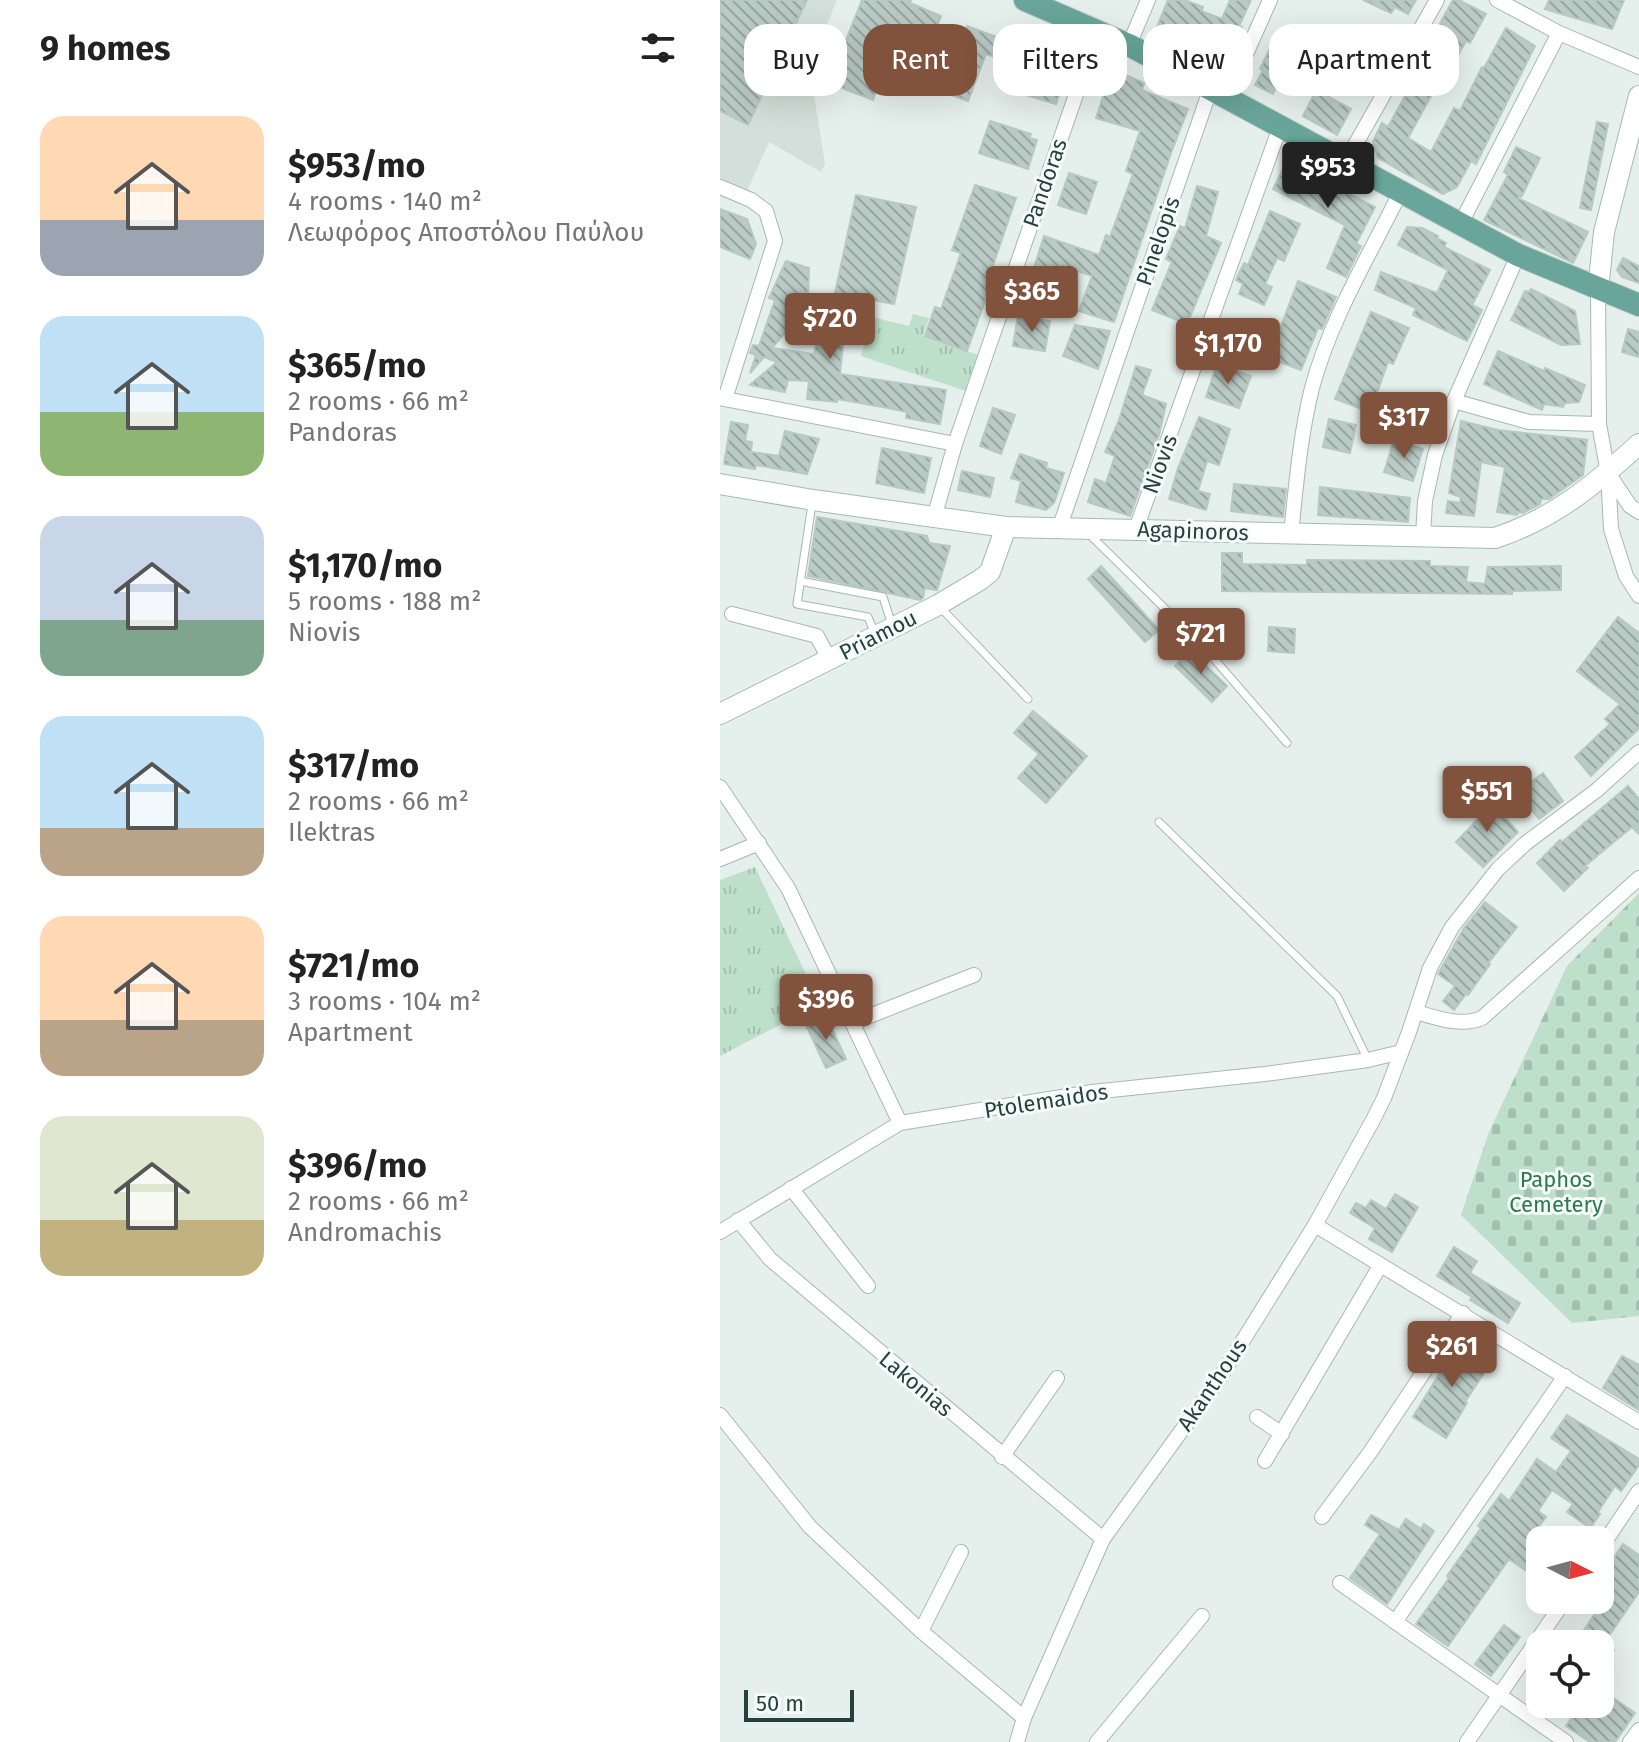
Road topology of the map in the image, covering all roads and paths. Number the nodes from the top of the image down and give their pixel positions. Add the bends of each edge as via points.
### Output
1 (1025, 0) edge
2 (1148, 0) edge
3 (1270, 0) edge
4 (1437, 0) edge
5 (1497, 0) edge
6 (1082, 24) edge
7 (1253, 31) edge
8 (1559, 33) junction
9 (1129, 45) joint
10 (1143, 53) edge
11 (1639, 67) edge
12 (1075, 96) edge
13 (1218, 96) edge
14 (1220, 96) edge
15 (1639, 96) edge
16 (1280, 127) junction
17 (1346, 161) junction
18 (720, 187) edge
19 (1400, 193) junction
20 (1460, 225) junction
21 (1518, 255) junction
22 (1590, 287) junction
23 (1639, 305) edge
24 (722, 398) edge
25 (1454, 401) junction
26 (1599, 424) junction
27 (955, 444) junction
28 (1639, 444) edge
29 (1608, 473) junction
30 (720, 484) edge
31 (813, 500) junction
32 (1639, 512) edge
33 (934, 518) junction
34 (1006, 527) junction
35 (1059, 529) junction
36 (1085, 529) junction
37 (1136, 529) junction
38 (1291, 534) junction
39 (1423, 536) junction
40 (800, 581) junction
41 (1639, 596) edge
42 (938, 605) junction
43 (732, 614) dead end
44 (884, 632) junction
45 (829, 659) junction
46 (1028, 699) dead end
47 (720, 714) edge
48 (1287, 743) dead end
49 (1639, 752) edge
50 (720, 787) edge
51 (1159, 822) dead end
52 (759, 843) junction
53 (720, 859) edge
54 (1639, 878) edge
55 (974, 975) dead end
56 (1416, 1012) junction
57 (854, 1022) junction
58 (1401, 1052) junction
59 (1368, 1060) junction
60 (900, 1123) junction
61 (791, 1188) junction
62 (738, 1220) junction
63 (1315, 1225) junction
64 (720, 1232) edge
65 (1380, 1266) junction
66 (868, 1286) dead end
67 (1463, 1313) junction
68 (1565, 1376) junction
69 (1057, 1378) dead end
70 (720, 1415) edge
71 (1257, 1417) dead end
72 (1639, 1422) edge
73 (1282, 1434) junction
74 (1002, 1457) junction
75 (1265, 1461) dead end
76 (1639, 1491) edge
77 (1322, 1517) dead end
78 (1614, 1528) edge
79 (1103, 1539) junction
80 (961, 1552) dead end
81 (1340, 1583) dead end
82 (1556, 1614) edge
83 (1202, 1616) dead end
84 (1395, 1622) junction
85 (921, 1631) junction
86 (1501, 1696) junction
87 (1024, 1718) junction
88 (1639, 1730) edge
89 (1017, 1742) edge
90 (1097, 1742) edge
91 (1467, 1742) edge
92 (1566, 1742) edge
93 (1630, 1742) edge

1 - 6 main road
2 - 9 street
3 - 7 street, Pinelopis
4 - 17 street
5 - 8 street
8 - 11 street
8 - 20 street
9 - 10 main road
12 - 27 street, Pandoras
13 - 35 street, Pinelopis
14 - 16 main road
15 - 22 main road
16 - 17 main road
16 - 37 street, Niovis
17 - 19 main road
18 - 24 street via 766,211 775,241
19 - 20 main road
19 - 38 street via 1327,343 1312,390
20 - 21 main road
21 - 22 main road
21 - 25 street
22 - 23 main road
22 - 26 street
24 - 27 street
25 - 26 street via 1529,422
25 - 39 street via 1435,455
26 - 29 street
27 - 33 street, Pandoras
28 - 29 main road, Agapinoros
29 - 32 street
29 - 39 main road, Agapinoros via 1563,508 1495,538
29 - 41 street via 1616,551
30 - 31 main road, Agapinoros
31 - 33 main road, Agapinoros
31 - 40 lane
33 - 34 main road, Agapinoros
34 - 35 main road, Agapinoros
34 - 42 main road, Priamou via 990,572
35 - 36 main road, Agapinoros
36 - 37 main road, Agapinoros
36 - 48 lane via 1202,645
37 - 38 main road, Agapinoros
38 - 39 main road, Agapinoros
40 - 44 lane via 797,604 868,617
40 - 44 lane via 883,597
42 - 44 main road, Priamou
42 - 46 lane
43 - 45 street via 817,636
44 - 45 main road, Priamou
45 - 47 main road, Priamou
49 - 56 street, Akanthous via 1526,843 1490,879 1437,953
50 - 52 street
51 - 59 lane via 1337,996
52 - 53 street
52 - 57 street via 788,888
54 - 56 street via 1482,1018 1458,1022
55 - 57 street
56 - 58 street, Akanthous
57 - 60 street
58 - 59 street, Ptolemaidos
58 - 63 street, Akanthous via 1384,1098
59 - 60 street, Ptolemaidos via 1092,1092
60 - 61 street, Ptolemaidos
61 - 62 street, Ptolemaidos
61 - 66 street
62 - 64 street, Ptolemaidos
62 - 74 street, Lakonias via 770,1259
63 - 65 street
63 - 79 street, Akanthous via 1219,1379
65 - 67 street
65 - 73 street
67 - 68 street
67 - 77 street
68 - 72 street
68 - 84 street
69 - 74 street
70 - 85 street via 810,1527
71 - 73 street
73 - 75 street
74 - 79 street, Lakonias
76 - 78 street
79 - 87 street, Akanthous
80 - 85 street
81 - 84 street
82 - 86 street
83 - 90 street
84 - 86 street
85 - 87 street
86 - 91 street
86 - 92 street
87 - 89 street, Akanthous
88 - 93 street

